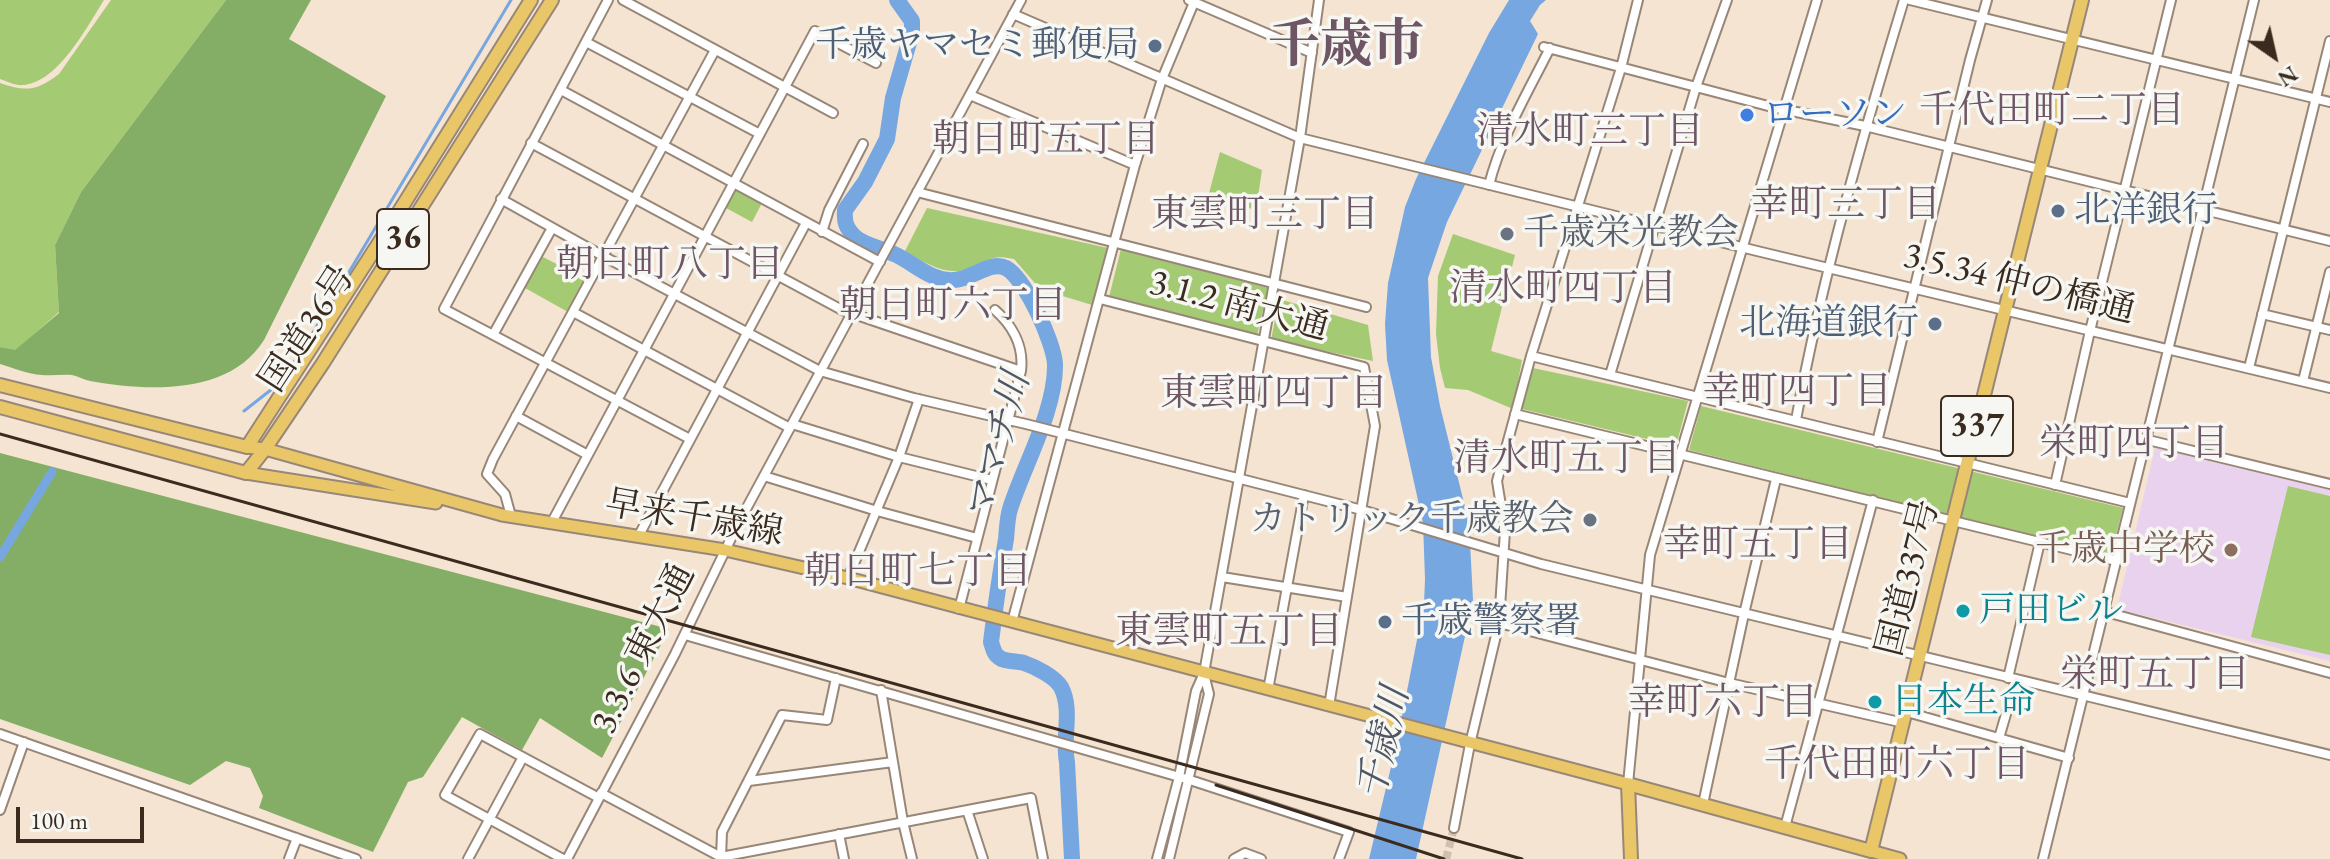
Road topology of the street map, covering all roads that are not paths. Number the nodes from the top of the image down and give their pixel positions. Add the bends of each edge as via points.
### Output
1 (531, 0) edge
2 (552, 0) edge
3 (608, 0) edge
4 (623, 0) edge
5 (1319, 0) edge
6 (1638, 0) edge
7 (1727, 0) edge
8 (1817, 0) edge
9 (1907, 0) edge
10 (1987, 0) edge
11 (2082, 0) edge
12 (2171, 0) edge
13 (2254, 0) edge
14 (1018, 1) edge
15 (1193, 1) edge
16 (1013, 14) junction
17 (1982, 17) junction
18 (2072, 40) junction
19 (2330, 41) edge
20 (586, 42) junction
21 (715, 50) junction
22 (1312, 53) junction
23 (2156, 60) junction
24 (876, 63) dead end
25 (1621, 68) junction
26 (1162, 79) junction
27 (2235, 79) junction
28 (785, 86) junction
29 (1696, 87) junction
30 (561, 90) junction
31 (970, 95) junction
32 (689, 97) junction
33 (2317, 98) junction
34 (2330, 102) edge
35 (1784, 109) junction
36 (833, 113) dead end
37 (1865, 126) junction
38 (760, 134) junction
39 (1300, 138) junction
40 (531, 143) junction
41 (863, 144) dead end
42 (662, 146) junction
43 (1950, 148) junction
44 (1135, 165) junction
45 (2040, 170) junction
46 (733, 184) junction
47 (1484, 184) junction
48 (917, 192) junction
49 (2123, 192) junction
50 (634, 198) junction
51 (501, 199) junction
52 (1578, 206) junction
53 (2202, 210) junction
54 (806, 223) junction
55 (1656, 225) junction
56 (552, 228) junction
57 (2282, 230) junction
58 (822, 232) junction
59 (705, 237) junction
60 (2330, 241) edge
61 (1113, 244) junction
62 (1741, 247) junction
63 (603, 256) junction
64 (882, 258) junction
65 (1829, 268) junction
66 (778, 277) junction
67 (2329, 279) edge
68 (1274, 286) junction
69 (1914, 287) junction
70 (674, 294) junction
71 (1100, 299) junction
72 (1366, 307) dead end
73 (995, 310) dead end
74 (2005, 310) junction
75 (573, 312) junction
76 (853, 312) junction
77 (2262, 314) junction
78 (2317, 327) junction
79 (2330, 330) edge
80 (2090, 331) junction
81 (747, 333) junction
82 (493, 335) junction
83 (1263, 343) junction
84 (2169, 349) junction
85 (644, 351) junction
86 (1531, 356) junction
87 (545, 362) junction
88 (2249, 368) junction
89 (820, 371) junction
90 (1021, 371) junction
91 (1610, 375) junction
92 (2303, 381) junction
93 (0, 385) edge
94 (2330, 388) edge
95 (717, 389) junction
96 (1697, 396) junction
97 (919, 399) junction
98 (617, 401) junction
99 (0, 407) edge
100 (1515, 414) junction
101 (516, 416) junction
102 (1008, 419) junction
103 (1796, 420) junction
104 (791, 426) junction
105 (1064, 434) junction
106 (690, 439) junction
107 (2148, 440) junction
108 (1877, 442) junction
109 (247, 447) junction
110 (265, 449) junction
111 (1680, 453) junction
112 (588, 455) junction
113 (899, 457) junction
114 (1968, 465) junction
115 (246, 473) junction
116 (764, 476) junction
117 (1238, 478) junction
118 (1776, 479) junction
119 (992, 480) junction
120 (2330, 484) edge
121 (2055, 485) junction
122 (1304, 495) junction
123 (1873, 500) junction
124 (2130, 503) junction
125 (1362, 510) junction
126 (877, 511) junction
127 (492, 512) junction
128 (511, 516) junction
129 (1955, 521) junction
130 (552, 522) junction
131 (638, 537) junction
132 (977, 538) junction
133 (2040, 542) junction
134 (725, 550) junction
135 (1503, 553) junction
136 (2117, 561) junction
137 (1222, 577) junction
138 (848, 578) junction
139 (1289, 588) junction
140 (1648, 589) junction
141 (1347, 597) junction
142 (959, 609) junction
143 (2106, 612) junction
144 (1744, 614) junction
145 (1010, 621) junction
146 (1499, 623) junction
147 (685, 635) junction
148 (1836, 637) junction
149 (1921, 657) junction
150 (1640, 658) junction
151 (1204, 673) junction
152 (2330, 673) edge
153 (836, 678) junction
154 (2012, 679) junction
155 (1729, 683) junction
156 (881, 690) junction
157 (1268, 690) junction
158 (2085, 696) junction
159 (1819, 703) junction
160 (1329, 706) junction
161 (1905, 718) junction
162 (0, 734) edge
163 (1999, 738) junction
164 (24, 742) junction
165 (1466, 743) junction
166 (2330, 755) edge
167 (523, 757) junction
168 (2069, 758) junction
169 (893, 762) junction
170 (1179, 777) junction
171 (1190, 780) junction
172 (749, 781) junction
173 (1628, 784) junction
174 (600, 795) junction
175 (1703, 804) junction
176 (0, 810) edge
177 (967, 810) junction
178 (488, 821) junction
179 (903, 822) junction
180 (1785, 827) junction
181 (1454, 828) tunnel mouth
182 (839, 834) junction
183 (297, 838) junction
184 (777, 846) junction
185 (1877, 855) edge
186 (721, 858) edge
187 (289, 859) edge
188 (356, 859) edge
189 (468, 859) edge
190 (565, 859) edge
191 (779, 859) edge
192 (844, 859) edge
193 (912, 859) edge
194 (983, 859) edge
195 (1043, 859) edge
196 (1162, 859) edge
197 (1234, 859) edge
198 (1261, 859) edge
199 (1339, 859) edge
200 (1631, 859) edge
201 (1900, 859) edge
202 (2043, 859) edge

1 - 109 highway, 国道36号 / 36
2 - 110 highway, 国道36号 / 36
3 - 20 street
4 - 21 street
5 - 22 street
6 - 25 street
7 - 29 street
8 - 35 street
9 - 17 street
9 - 37 street
10 - 17 street
11 - 18 highway, 国道337号 / 337
12 - 23 street
13 - 27 street
14 - 16 street, 3.3.6 東大通
15 - 22 street
15 - 26 street
16 - 26 street, 3.5.34 仲の橋通
16 - 31 street, 3.3.6 東大通
17 - 18 street
17 - 43 street
18 - 23 street
18 - 45 highway, 国道337号 / 337
19 - 33 street
20 - 30 street
20 - 32 street
21 - 28 street
21 - 32 street
22 - 39 street
23 - 27 street
23 - 49 street
24 - 28 street via 815,31
25 - 29 street
25 - 47 street via 1547,48
25 - 52 street
26 - 39 street, 3.5.34 仲の橋通
26 - 44 street
27 - 33 street
27 - 53 street
28 - 36 street
28 - 38 street
29 - 35 street
29 - 55 street
30 - 40 street
30 - 42 street
31 - 44 street
31 - 48 street, 3.3.6 東大通
32 - 38 street
32 - 42 street
33 - 34 street
33 - 57 street
35 - 37 street
35 - 62 street
37 - 43 street
37 - 65 street
38 - 46 street
39 - 47 street, 3.5.34 仲の橋通
39 - 68 street
40 - 50 street
40 - 51 street
41 - 58 street
42 - 46 street
42 - 50 street
43 - 45 street
43 - 69 street
44 - 61 street
45 - 49 street
45 - 74 highway, 国道337号 / 337
46 - 54 street
46 - 59 street
47 - 52 street, 3.5.34 仲の橋通
48 - 61 street, 3.1.2 南大通
48 - 64 street, 3.3.6 東大通
49 - 53 street
49 - 80 street
50 - 59 street
50 - 63 street
51 - 56 street
51 - 82 street via 444,309
52 - 55 street, 3.5.34 仲の橋通
52 - 86 street
53 - 57 street
53 - 84 street
54 - 58 street
54 - 66 street
55 - 62 street, 3.5.34 仲の橋通
55 - 91 street
56 - 63 street
56 - 82 street
57 - 60 street
57 - 77 street
58 - 64 street
59 - 66 street
59 - 70 street
61 - 68 street, 3.1.2 南大通
61 - 71 street
62 - 65 street, 3.5.34 仲の橋通
62 - 96 street
63 - 70 street
63 - 75 street
64 - 76 street, 3.3.6 東大通
65 - 69 street, 3.5.34 仲の橋通
65 - 103 street
66 - 76 street
66 - 81 street
67 - 78 street
68 - 72 street, 3.1.2 南大通
68 - 83 street
69 - 74 street, 3.5.34 仲の橋通
69 - 108 street
70 - 81 street
70 - 85 street
71 - 83 street, 3.1.2 南大通
71 - 105 street
73 - 90 street via 1017,339
74 - 80 street, 3.5.34 仲の橋通
74 - 114 highway, 国道337号 / 337
75 - 85 street
75 - 87 street
76 - 89 street, 3.3.6 東大通
76 - 90 street
77 - 78 street
77 - 88 street
78 - 79 street
78 - 92 street
80 - 84 street, 3.5.34 仲の橋通
80 - 121 street
81 - 89 street
81 - 95 street
82 - 87 street
83 - 117 street
83 - 125 street, 3.1.2 南大通 via 1364,367 1375,426
84 - 88 street, 3.5.34 仲の橋通
84 - 107 street
85 - 95 street
85 - 98 street
86 - 91 street
86 - 100 street
87 - 98 street
87 - 101 street
88 - 92 street, 3.5.34 仲の橋通
89 - 97 street
89 - 104 street, 3.3.6 東大通
90 - 102 street
91 - 96 street
92 - 94 street, 3.5.34 仲の橋通
93 - 109 highway
95 - 104 street
95 - 106 street
96 - 103 street
96 - 111 street
97 - 102 street
97 - 113 street
98 - 106 street
98 - 112 street
99 - 115 highway
100 - 111 street
100 - 135 street via 1497,481
101 - 112 street
101 - 128 street via 487,474 505,494
102 - 105 street
102 - 119 street
103 - 108 street
104 - 113 street
104 - 116 street, 3.3.6 東大通
105 - 117 street
105 - 145 street
106 - 131 street
107 - 120 street
107 - 124 street
108 - 114 street
109 - 110 main road, 早来千歳線
109 - 115 highway
110 - 115 highway, 国道36号 / 36
110 - 127 main road, 早来千歳線
111 - 118 street
111 - 140 street via 1650,555
112 - 130 street
113 - 119 street
113 - 126 street
114 - 121 street
114 - 129 highway, 国道337号 / 337
115 - 127 main road, 早来千歳線
116 - 126 street
116 - 134 street, 3.3.6 東大通
117 - 122 street
117 - 137 street
118 - 123 street
118 - 144 street
119 - 132 street
121 - 124 street
122 - 125 street
122 - 139 street
123 - 129 street
123 - 148 street
124 - 136 street
125 - 135 street
125 - 141 street
126 - 132 street
126 - 138 street
127 - 128 main road, 早来千歳線
128 - 130 main road, 早来千歳線
129 - 133 street
129 - 149 highway, 国道337号 / 337
130 - 131 main road, 早来千歳線
131 - 134 main road, 早来千歳線
132 - 142 street
133 - 136 street
133 - 154 street
134 - 138 main road, 早来千歳線
134 - 147 street, 3.3.6 東大通
135 - 140 street
135 - 146 street
136 - 143 street
137 - 139 street
137 - 151 street
138 - 142 main road, 早来千歳線
139 - 141 street
139 - 157 street
140 - 144 street
140 - 150 street
141 - 160 street
142 - 145 main road, 早来千歳線
143 - 152 street
143 - 158 street
144 - 148 street
144 - 155 street
145 - 151 main road, 早来千歳線
146 - 150 street
146 - 165 street
147 - 153 street
147 - 174 street, 3.3.6 東大通
148 - 149 street
148 - 159 street
149 - 154 street
149 - 161 highway, 国道337号 / 337
150 - 155 street
150 - 173 street
151 - 157 main road, 早来千歳線
151 - 170 street
151 - 171 street via 1209,694
153 - 156 street
153 - 172 street via 827,720 782,715
154 - 158 street
154 - 163 street
155 - 159 street
155 - 175 street
156 - 169 street
156 - 170 street
157 - 160 main road, 早来千歳線
158 - 166 street
158 - 168 street
159 - 161 street
159 - 180 street
160 - 165 main road, 早来千歳線
161 - 163 street
161 - 185 highway, 国道337号 / 337
162 - 164 street
163 - 168 street
164 - 176 street
164 - 183 street
165 - 173 main road, 早来千歳線
165 - 181 street
167 - 174 street
167 - 178 street
167 - 178 street via 480,734 445,795
168 - 202 street
169 - 172 street
169 - 179 street
170 - 171 street
170 - 196 street
171 - 196 street
171 - 199 street via 1349,832
172 - 186 street via 722,832
173 - 175 highway
173 - 200 highway
174 - 186 street
174 - 190 street, 3.3.6 東大通
175 - 180 highway
177 - 179 street
177 - 194 street
177 - 195 street via 1031,798
178 - 189 street
178 - 190 street
179 - 182 street
179 - 193 street
180 - 185 highway
182 - 184 street
182 - 192 street
183 - 187 street
183 - 188 street
184 - 186 street
184 - 191 street
185 - 201 main road
197 - 198 street via 1245,853

